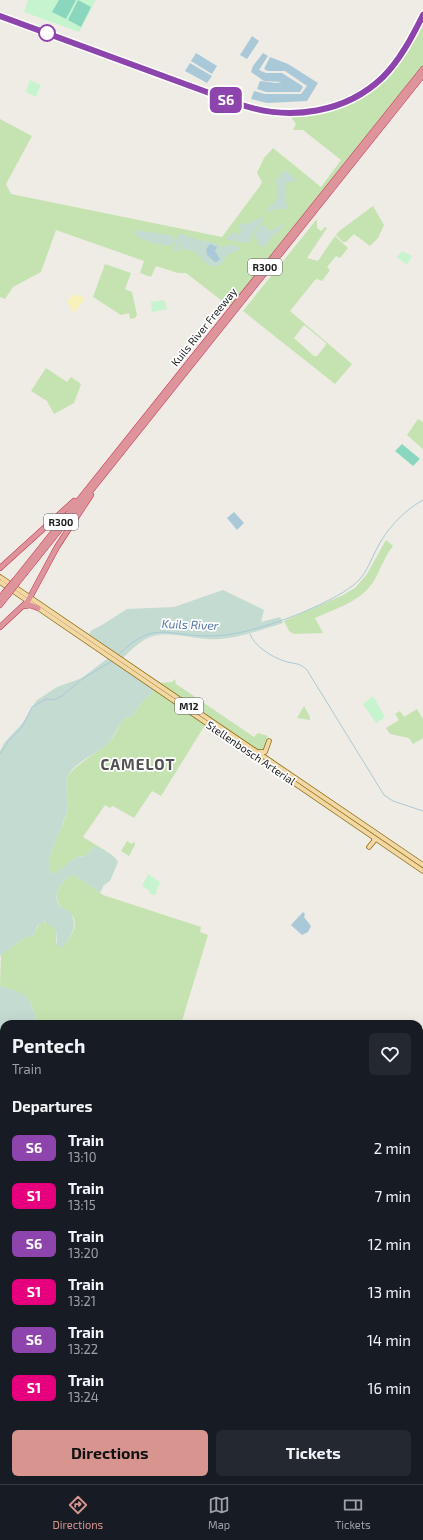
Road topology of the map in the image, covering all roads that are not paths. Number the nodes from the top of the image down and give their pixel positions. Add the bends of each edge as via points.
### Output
1 (423, 69) edge
2 (423, 75) edge
3 (108, 466) junction
4 (1, 567) edge
5 (0, 577) edge
6 (0, 582) edge
7 (6, 594) junction
8 (0, 598) edge
9 (30, 599) junction
10 (0, 604) edge
11 (22, 608) junction
12 (38, 608) junction
13 (0, 627) edge
14 (111, 655) junction
15 (120, 661) junction
16 (269, 741) dead end
17 (258, 752) junction
18 (373, 837) junction
19 (369, 847) dead end
20 (423, 865) edge
21 (423, 871) edge

1 - 3 highway, Kuils River Freeway / R300
2 - 3 highway, Kuils River Freeway / R300
3 - 4 highway via 62,513
3 - 7 highway, Kuils River Freeway / R300, bridge
3 - 9 highway via 60,542
5 - 9 main road, Stellenbosch Arterial / M12
6 - 9 main road, Stellenbosch Arterial / M12
7 - 8 highway, Kuils River Freeway / R300
7 - 10 highway, Kuils River Freeway / R300
9 - 11 highway
9 - 12 main road, Stellenbosch Arterial / M12
9 - 14 main road, Stellenbosch Arterial / M12
11 - 12 highway via 29,604
11 - 13 highway
12 - 14 main road, Stellenbosch Arterial / M12
14 - 15 main road, Stellenbosch Arterial / M12
15 - 17 main road, Stellenbosch Arterial / M12
15 - 18 main road, Stellenbosch Arterial / M12
16 - 17 main road via 265,752
17 - 20 main road, Stellenbosch Arterial / M12
18 - 19 main road via 374,842
18 - 21 main road, Stellenbosch Arterial / M12

